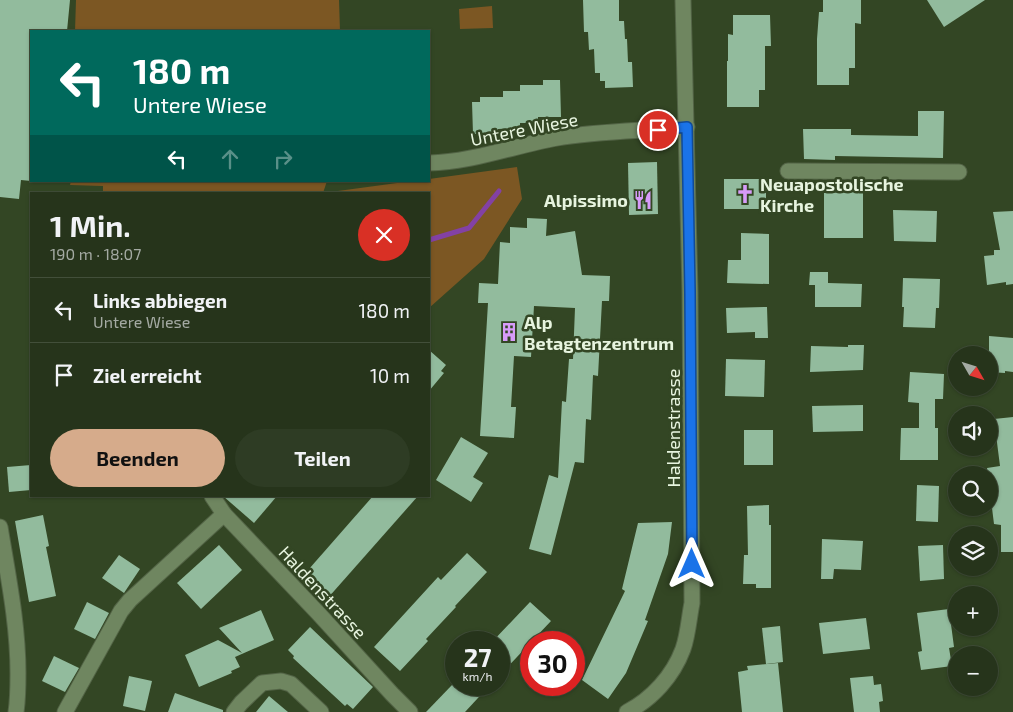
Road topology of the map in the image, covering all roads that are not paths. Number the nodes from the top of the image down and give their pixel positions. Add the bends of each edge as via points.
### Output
1 (683, 0) edge
2 (687, 127) junction
3 (430, 163) edge
4 (788, 172) dead end
5 (959, 172) dead end
6 (213, 497) edge
7 (224, 514) junction
8 (0, 527) edge
9 (16, 712) edge
10 (65, 712) edge
11 (234, 712) edge
12 (321, 712) edge
13 (410, 712) edge
14 (627, 712) edge

1 - 2 street, Haldenstrasse
2 - 3 street, Untere Wiese via 557,138 488,156 451,163
2 - 14 street, Haldenstrasse via 692,603 683,649 670,674 658,690
4 - 5 street
6 - 7 street, Haldenstrasse
7 - 10 street via 120,611
7 - 13 street, Haldenstrasse
8 - 9 street via 18,654
11 - 12 street via 262,683 281,681 291,684

